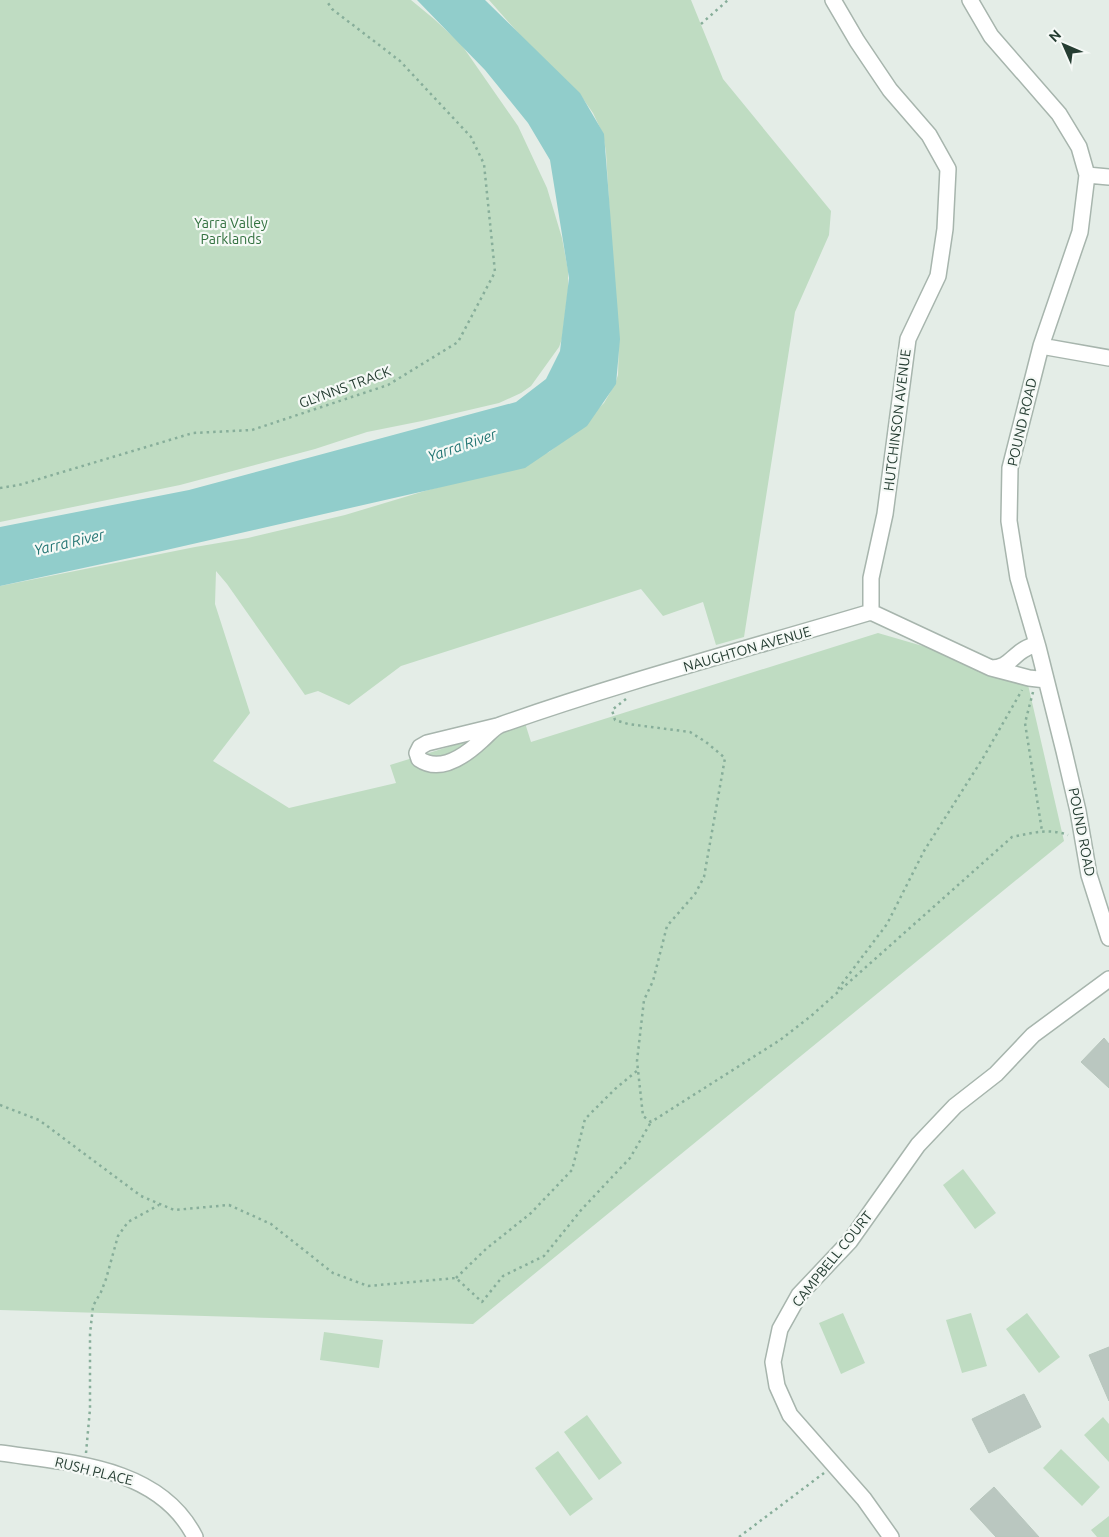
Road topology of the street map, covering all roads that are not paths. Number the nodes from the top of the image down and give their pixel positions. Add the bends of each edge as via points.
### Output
1 (833, 0) edge
2 (970, 0) edge
3 (1087, 176) junction
4 (1109, 177) edge
5 (1041, 346) junction
6 (1109, 358) edge
7 (871, 612) junction
8 (1037, 644) junction
9 (991, 668) junction
10 (1037, 679) junction
11 (497, 726) dead end
12 (1109, 938) edge
13 (1109, 980) edge
14 (0, 1453) edge
15 (195, 1537) edge
16 (891, 1537) edge

1 - 7 street, HUTCHINSON AVENUE via 890,90 929,135 948,169 945,229 938,276 908,340 885,514 871,578
2 - 3 street, POUND ROAD via 991,36 1058,114 1080,147
3 - 4 street
3 - 5 street, POUND ROAD via 1080,232
5 - 6 street
5 - 8 street, POUND ROAD via 1010,468 1010,512 1018,578
7 - 9 street
7 - 11 street, NAUGHTON AVENUE
8 - 9 street via 1018,654 1005,666
8 - 10 street, POUND ROAD
9 - 10 street
10 - 12 street, POUND ROAD via 1066,760 1089,875
13 - 16 street, CAMPBELL COURT via 1033,1035 996,1074 955,1106 918,1145 850,1241 799,1294 780,1329 773,1362 777,1386 790,1416 864,1499
14 - 15 street, RUSH PLACE via 84,1466 140,1483 177,1509

